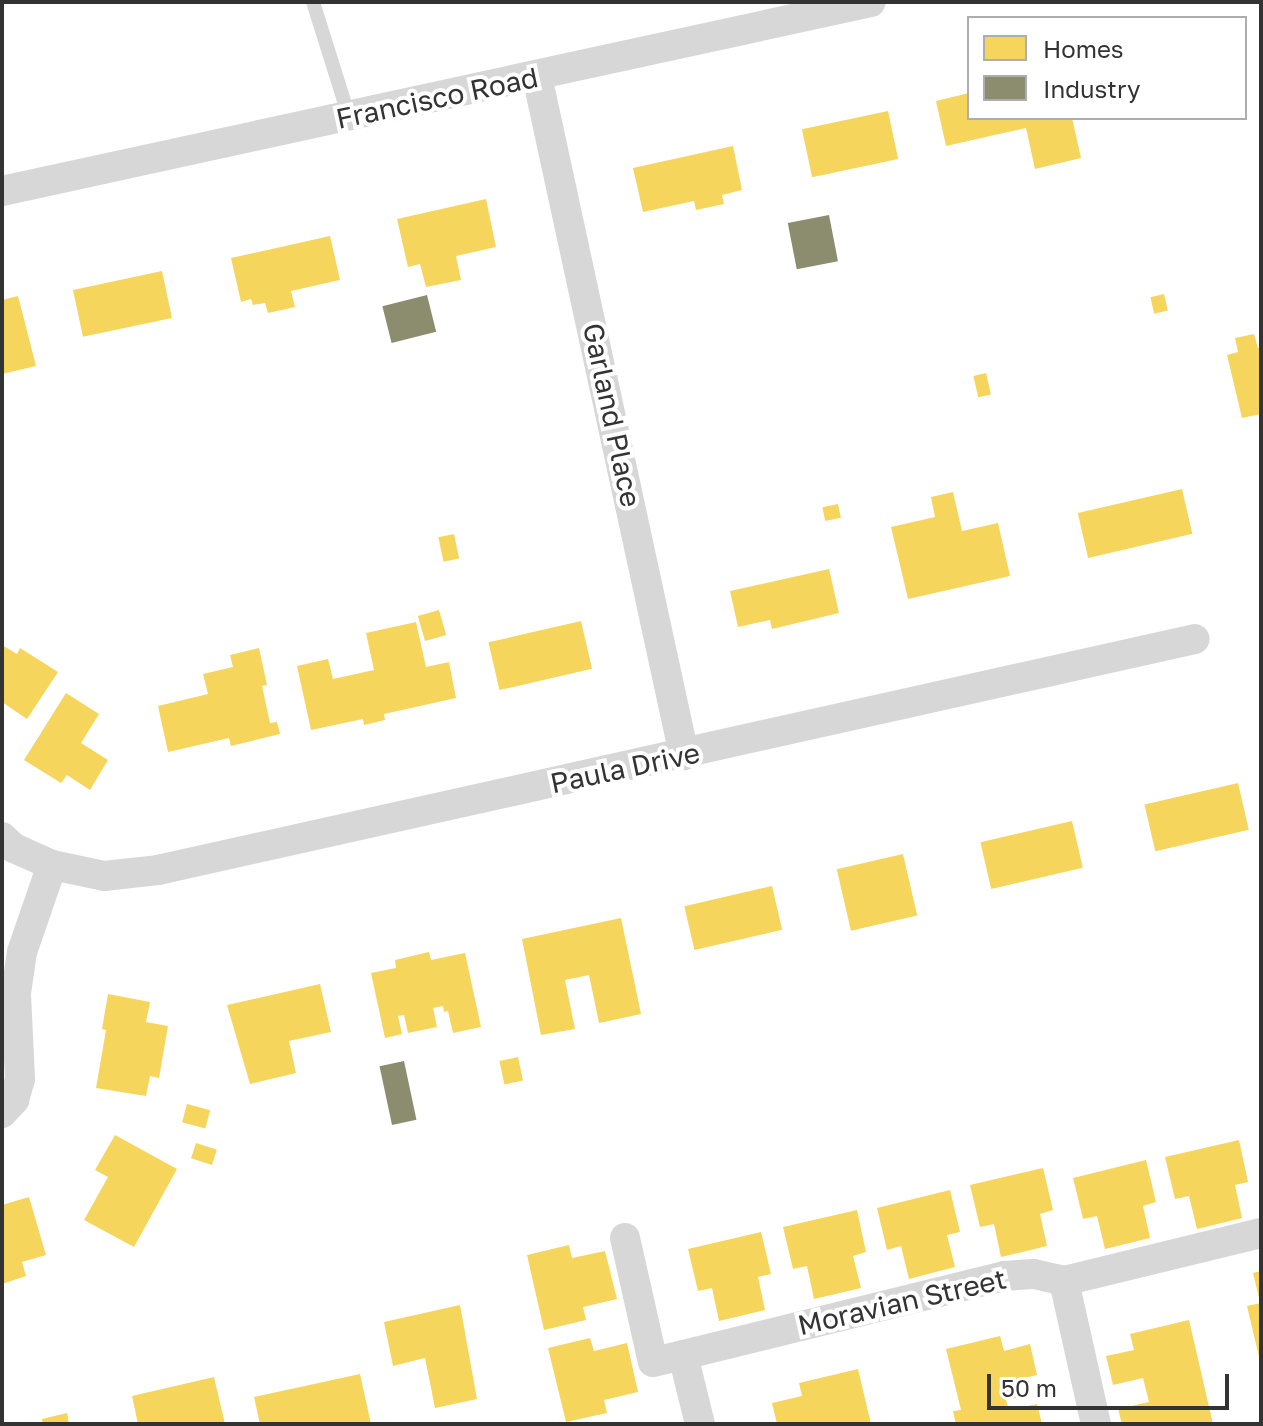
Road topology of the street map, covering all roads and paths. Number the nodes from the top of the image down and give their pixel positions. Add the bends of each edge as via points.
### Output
1 (313, 2) edge
2 (871, 2) edge
3 (537, 76) junction
4 (349, 117) junction
5 (2, 191) edge
6 (1195, 639) dead end
7 (684, 755) junction
8 (2, 837) edge
9 (52, 865) junction
10 (2, 1113) edge
11 (1261, 1233) edge
12 (625, 1238) dead end
13 (1064, 1281) junction
14 (683, 1355) junction
15 (700, 1424) edge
16 (1096, 1424) edge

1 - 4 lane
2 - 3 street, Francisco Road
3 - 4 street, Francisco Road
3 - 7 street, Garland Place
4 - 5 street, Francisco Road
6 - 7 street, Paula Drive
7 - 9 street, Paula Drive via 158,870 104,876
8 - 9 street, Paula Drive
9 - 10 street via 22,952 16,993 20,1079 14,1100
11 - 13 street, Moravian Street
12 - 14 street, Moravian Street via 653,1362
13 - 14 street, Moravian Street via 1034,1274 1004,1276
13 - 16 street
14 - 15 street

